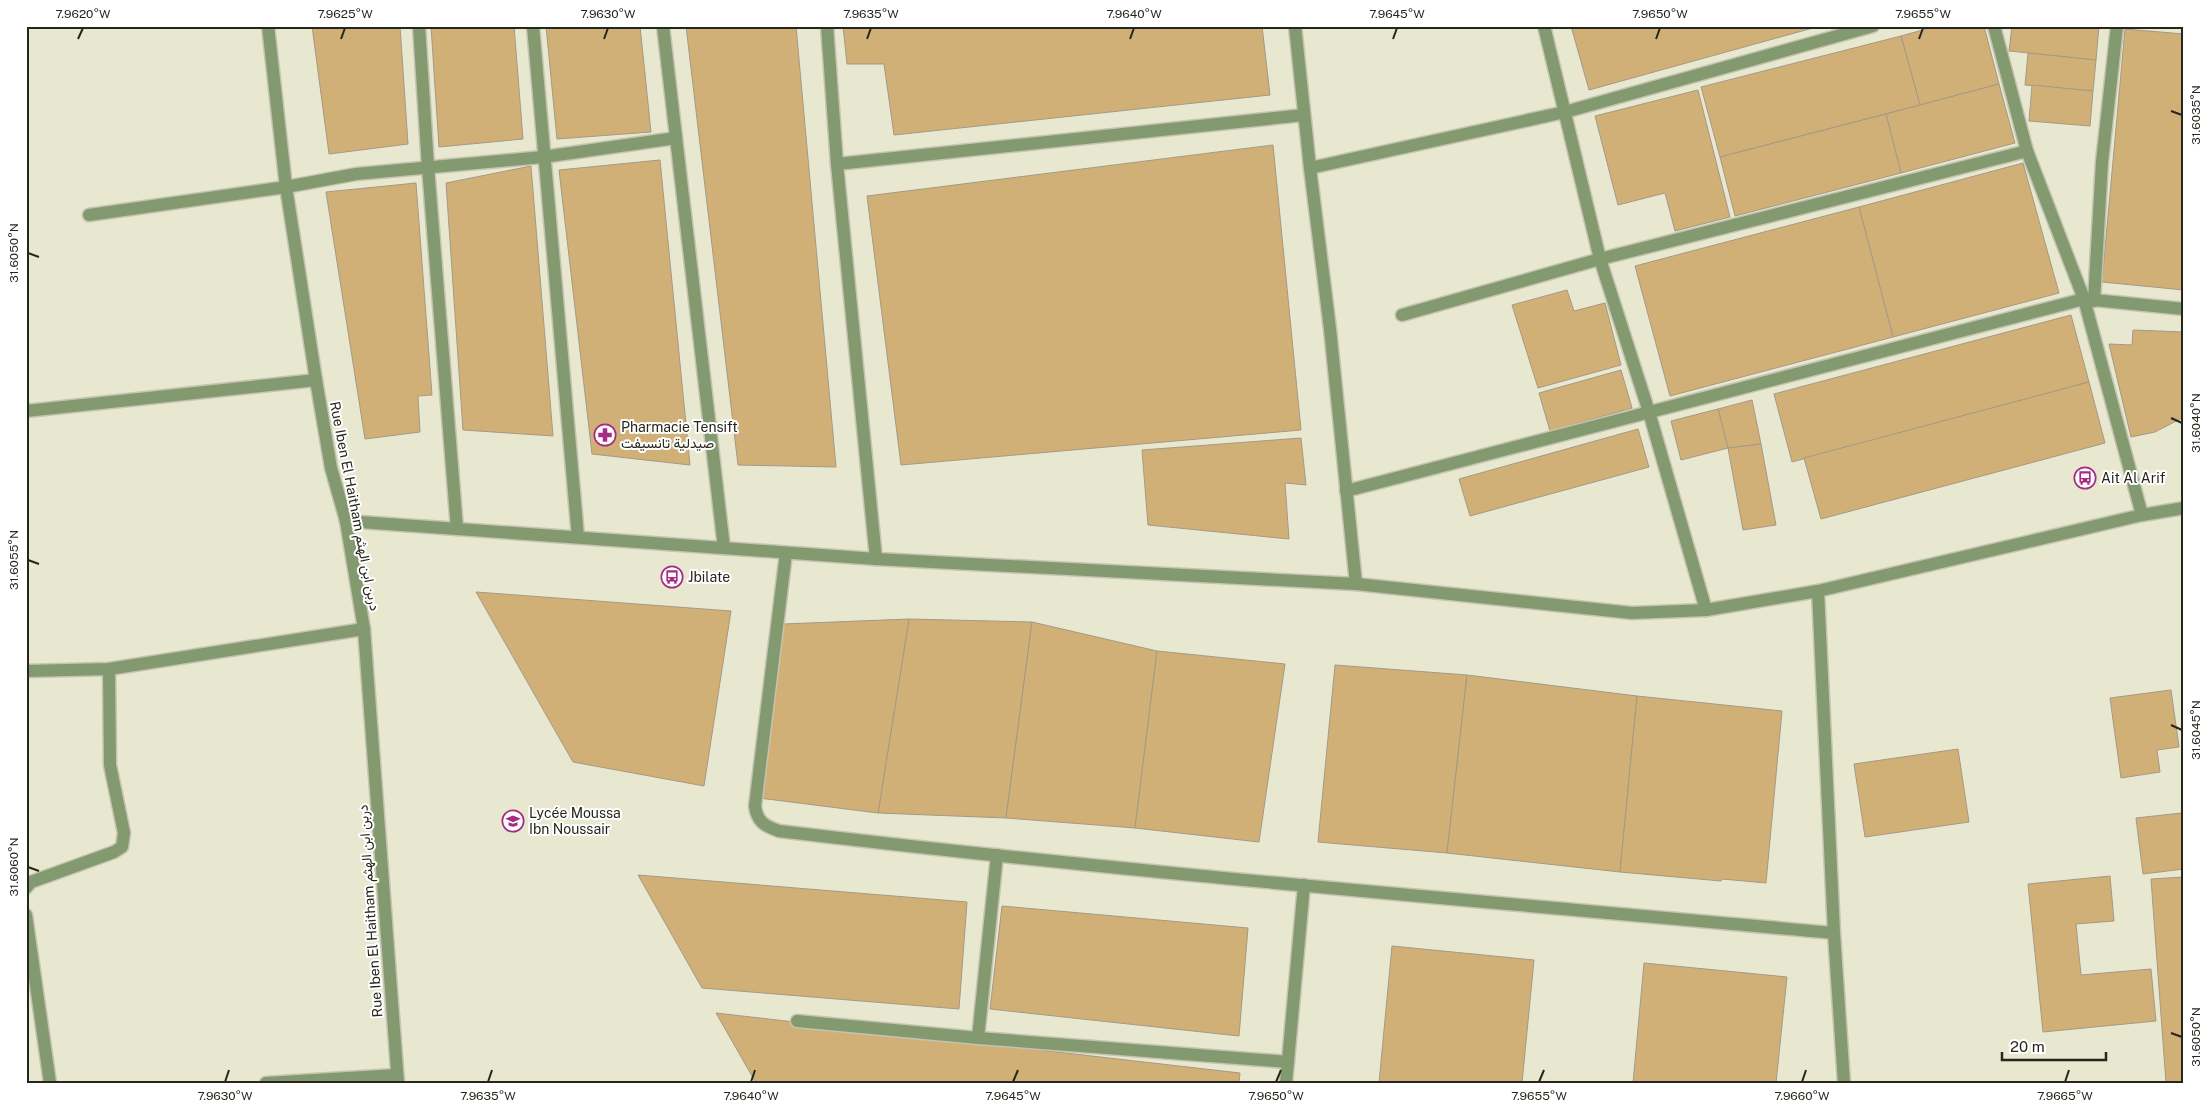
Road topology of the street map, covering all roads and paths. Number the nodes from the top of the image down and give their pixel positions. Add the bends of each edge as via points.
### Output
1 (268, 26) edge
2 (419, 26) edge
3 (533, 26) edge
4 (663, 26) edge
5 (827, 26) edge
6 (1295, 26) edge
7 (1544, 26) edge
8 (1873, 26) edge
9 (1994, 26) edge
10 (2117, 26) edge
11 (1565, 112) junction
12 (1304, 115) junction
13 (676, 138) junction
14 (2027, 151) junction
15 (544, 156) junction
16 (837, 164) junction
17 (428, 167) junction
18 (1310, 168) junction
19 (286, 187) junction
20 (89, 215) dead end
21 (1600, 259) junction
22 (2089, 300) junction
23 (2184, 309) edge
24 (1402, 316) dead end
25 (316, 380) junction
26 (26, 411) edge
27 (1649, 412) junction
28 (1346, 491) junction
29 (2184, 508) edge
30 (2142, 515) junction
31 (346, 521) junction
32 (457, 529) junction
33 (578, 537) junction
34 (724, 548) junction
35 (786, 553) junction
36 (876, 559) junction
37 (1356, 584) junction
38 (1818, 591) junction
39 (1706, 610) junction
40 (364, 629) junction
41 (109, 669) junction
42 (26, 672) edge
43 (997, 855) junction
44 (1304, 885) junction
45 (26, 888) edge
46 (26, 915) edge
47 (1834, 933) junction
48 (797, 1021) dead end
49 (978, 1038) junction
50 (1288, 1062) junction
51 (398, 1079) edge
52 (50, 1083) edge
53 (266, 1083) edge
54 (1286, 1083) edge
55 (1844, 1083) edge

1 - 19 street, Rue Iben El Haitham دربن ابن الهثم
2 - 17 street
3 - 15 street
4 - 13 street
5 - 16 street
6 - 12 street
7 - 11 street
8 - 11 street
9 - 14 street
10 - 22 street
11 - 18 street
11 - 21 street
12 - 16 street
12 - 18 street
13 - 15 street
13 - 34 street
14 - 21 street
14 - 22 street
15 - 17 street
15 - 33 street
16 - 36 street
17 - 19 street via 356,174
17 - 32 street
18 - 28 street
19 - 20 street
19 - 25 street, Rue Iben El Haitham دربن ابن الهثم
21 - 24 street
21 - 27 street
22 - 23 street
22 - 27 street
22 - 30 street
25 - 26 street
25 - 31 street, Rue Iben El Haitham دربن ابن الهثم via 331,468
27 - 28 street
27 - 39 street
28 - 37 street
29 - 30 street
30 - 38 street
31 - 32 street
31 - 40 street, Rue Iben El Haitham دربن ابن الهثم
32 - 33 street
33 - 34 street
34 - 35 street
35 - 36 street
35 - 43 street via 755,806 761,822 779,831
36 - 37 street
37 - 39 street via 1632,613
38 - 39 street
38 - 47 street
40 - 41 street
40 - 51 street, Rue Iben El Haitham دربن ابن الهثم
41 - 42 street
41 - 45 street via 110,765 124,833 122,847 31,882
43 - 44 street
43 - 49 street
44 - 47 street
44 - 50 street
46 - 52 street
47 - 55 street
48 - 49 street
49 - 50 street
50 - 54 street
51 - 53 street

